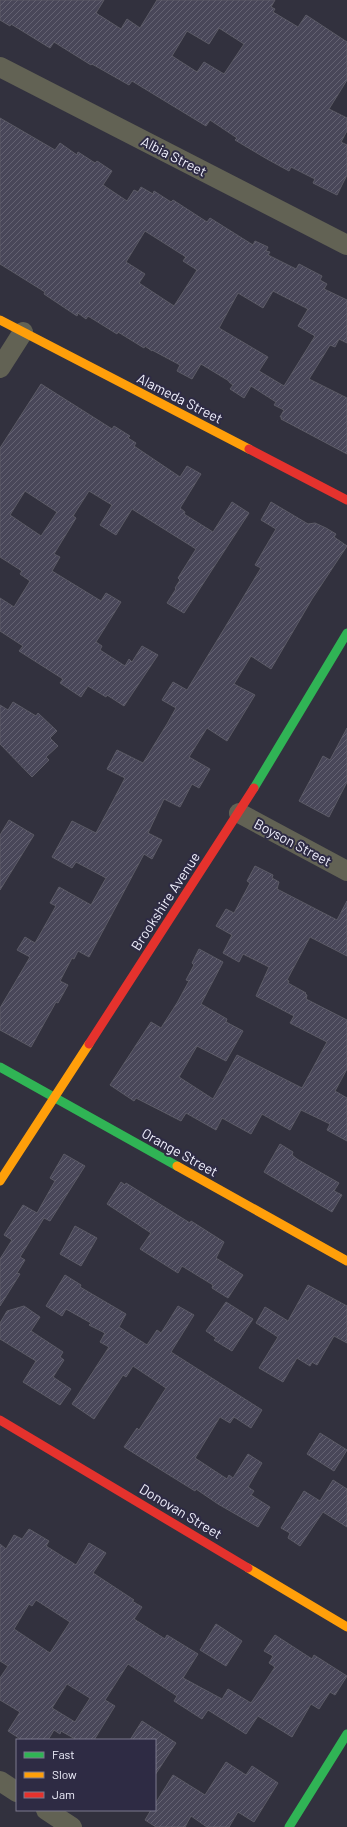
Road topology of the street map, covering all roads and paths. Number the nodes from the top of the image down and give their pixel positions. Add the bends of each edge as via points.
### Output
1 (0, 67) edge
2 (347, 244) edge
3 (0, 320) edge
4 (23, 332) junction
5 (0, 368) edge
6 (347, 500) edge
7 (347, 633) edge
8 (239, 813) junction
9 (347, 871) edge
10 (0, 1067) edge
11 (54, 1097) junction
12 (0, 1181) edge
13 (347, 1262) edge
14 (0, 1420) edge
15 (347, 1626) edge
16 (347, 1734) edge
17 (0, 1781) edge
18 (16, 1791) edge
19 (48, 1811) edge
20 (72, 1827) edge
21 (289, 1827) edge

1 - 2 street, Albia Street
3 - 4 street, Alameda Street
4 - 5 street
4 - 6 street, Alameda Street
7 - 8 street, Brookshire Avenue
8 - 9 street, Boyson Street
8 - 11 street, Brookshire Avenue
10 - 11 street, Orange Street
11 - 12 street, Brookshire Avenue
11 - 13 street, Orange Street
14 - 15 street, Donovan Street
16 - 21 street
17 - 18 street
19 - 20 street

